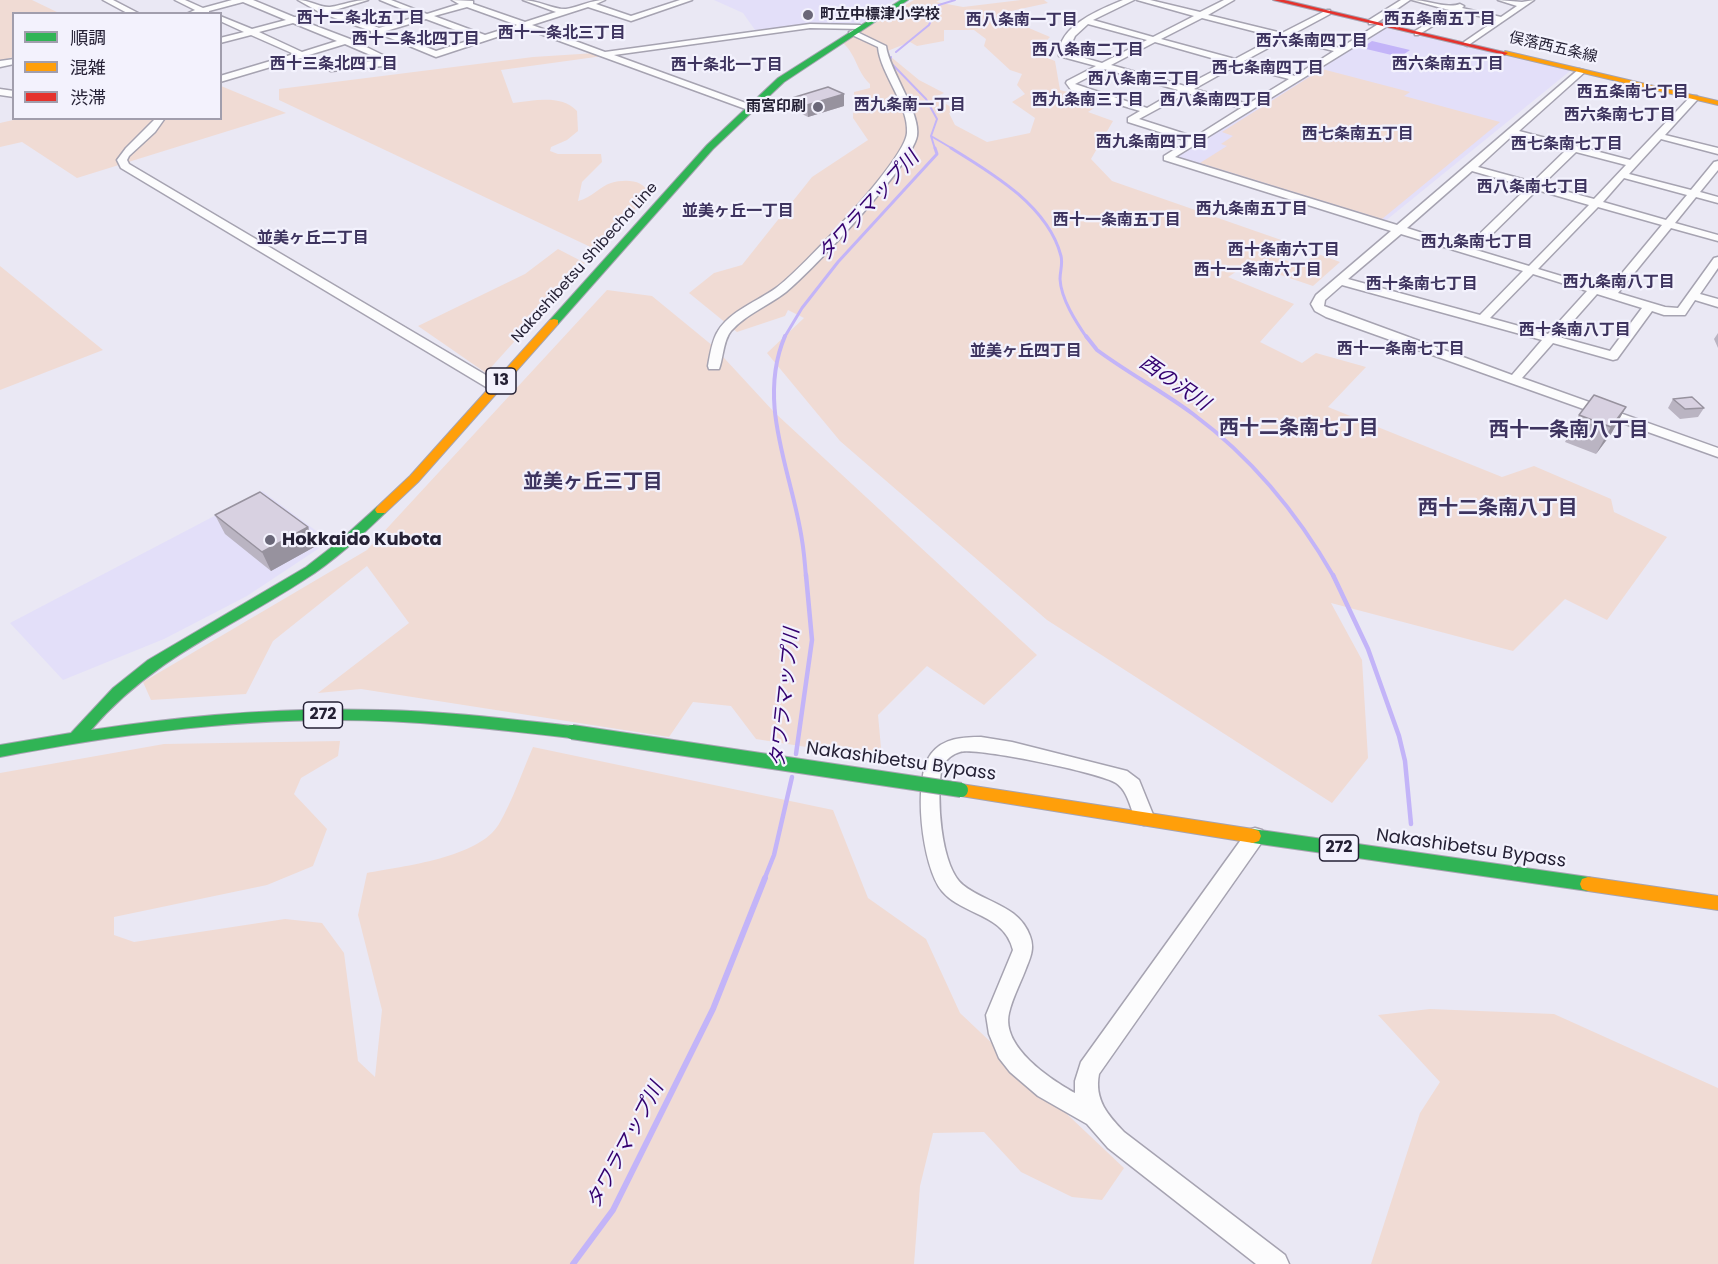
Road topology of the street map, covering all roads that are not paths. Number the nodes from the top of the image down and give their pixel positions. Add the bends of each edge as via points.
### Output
1 (108, 0) edge
2 (179, 0) edge
3 (241, 0) edge
4 (246, 0) edge
5 (302, 0) edge
6 (364, 0) edge
7 (384, 0) edge
8 (456, 0) edge
9 (479, 0) edge
10 (527, 0) edge
11 (601, 0) edge
12 (688, 0) edge
13 (906, 0) edge
14 (1130, 0) edge
15 (1142, 0) edge
16 (1230, 0) edge
17 (1276, 0) edge
18 (1347, 0) edge
19 (1406, 0) edge
20 (1416, 0) edge
21 (1469, 0) edge
22 (1502, 0) edge
23 (1527, 2) edge
24 (467, 4) junction
25 (588, 4) junction
26 (1456, 9) junction
27 (328, 10) junction
28 (132, 12) edge
29 (206, 12) edge
30 (564, 12) junction
31 (1327, 12) junction
32 (317, 14) dead end
33 (426, 16) junction
34 (1199, 16) junction
35 (306, 17) dead end
36 (222, 19) edge
37 (1501, 19) junction
38 (294, 20) junction
39 (1087, 21) junction
40 (1377, 23) junction
41 (524, 25) junction
42 (857, 29) junction
43 (377, 31) junction
44 (252, 32) junction
45 (1418, 33) junction
46 (366, 35) dead end
47 (1281, 36) junction
48 (355, 38) dead end
49 (484, 38) junction
50 (1153, 39) junction
51 (222, 40) edge
52 (344, 42) junction
53 (1467, 44) junction
54 (1339, 50) junction
55 (302, 54) junction
56 (605, 54) junction
57 (1236, 62) junction
58 (1100, 66) junction
59 (1582, 71) junction
60 (222, 78) edge
61 (1294, 78) junction
62 (1186, 90) junction
63 (1694, 98) junction
64 (1718, 103) edge
65 (1247, 107) junction
66 (751, 108) junction
67 (1148, 111) junction
68 (159, 120) edge
69 (1512, 132) junction
70 (1659, 136) junction
71 (1195, 140) junction
72 (1574, 148) junction
73 (1718, 151) edge
74 (1633, 164) junction
75 (1718, 164) edge
76 (1471, 168) junction
77 (1623, 175) junction
78 (1535, 186) junction
79 (1694, 194) junction
80 (1718, 200) edge
81 (1596, 203) junction
82 (1669, 224) junction
83 (1399, 230) junction
84 (1718, 238) edge
85 (1468, 251) junction
86 (1718, 260) edge
87 (1530, 270) junction
88 (1341, 281) junction
89 (1594, 290) junction
90 (1610, 295) junction
91 (1693, 296) junction
92 (1718, 303) edge
93 (1649, 307) junction
94 (1481, 321) junction
95 (1552, 340) junction
96 (714, 366) dead end
97 (1514, 380) junction
98 (496, 387) junction
99 (1718, 453) edge
100 (76, 737) junction
101 (0, 751) edge
102 (1144, 817) junction
103 (1255, 836) junction
104 (1718, 903) edge
105 (1094, 1115) junction
106 (1276, 1264) edge

1 - 28 street
2 - 29 street
3 - 29 street
4 - 38 street
5 - 27 street
6 - 27 street
7 - 33 street
8 - 24 street
9 - 24 street
10 - 30 street
11 - 25 street
12 - 25 street via 631,19
13 - 42 main road, Nakashibetsu Shibecha Line / 13
14 - 39 street
15 - 34 street
16 - 34 street
17 - 31 main road, 俣落西五条線
18 - 31 main road
19 - 40 street
20 - 26 street
21 - 26 street
22 - 23 street
23 - 37 street
24 - 33 street
24 - 41 street
25 - 30 street
26 - 37 street
26 - 45 street
27 - 32 street
27 - 43 street
30 - 41 street
31 - 40 main road, 俣落西五条線
31 - 47 street
33 - 43 street
33 - 49 street
34 - 47 street
34 - 50 street
35 - 38 street
36 - 44 street
37 - 53 street
38 - 44 street
38 - 52 street
39 - 50 street
39 - 58 street via 1062,54
40 - 45 main road, 俣落西五条線
40 - 54 street
41 - 49 street
41 - 56 street
42 - 56 street via 810,26
42 - 66 main road, Nakashibetsu Shibecha Line / 13 via 781,80
42 - 96 street via 882,46 911,125 911,138 900,160 865,204 807,267 723,332
43 - 46 street
43 - 49 street via 436,54
44 - 51 street
44 - 55 street
45 - 53 main road, 俣落西五条線
47 - 54 street
47 - 57 street
48 - 52 street
50 - 57 street
50 - 58 street
52 - 55 street
52 - 55 street via 389,60 332,68
53 - 59 main road, 俣落西五条線
54 - 61 street
55 - 60 street
56 - 66 street
57 - 61 street
57 - 62 street
58 - 62 street
58 - 67 street via 1073,80 1071,86
59 - 63 main road, 俣落西五条線
59 - 69 street
61 - 65 street
62 - 65 street
62 - 67 street
63 - 64 main road, 俣落西五条線
63 - 70 street
65 - 71 street
66 - 98 main road, Nakashibetsu Shibecha Line / 13 via 710,147
67 - 71 street via 1131,120
68 - 98 street via 124,155 125,166
69 - 72 street
69 - 76 street
70 - 73 street
70 - 74 street
71 - 83 street via 1167,158
72 - 74 street
72 - 78 street
74 - 77 street
75 - 79 street
76 - 78 street
76 - 83 street
77 - 79 street
77 - 81 street
78 - 81 street
78 - 85 street
79 - 80 street
79 - 82 street
81 - 82 street
81 - 87 street
82 - 84 street
82 - 90 street
83 - 85 street
83 - 88 street
85 - 87 street
86 - 91 street
87 - 89 street
87 - 94 street
88 - 94 street
88 - 97 street via 1317,302 1323,311
89 - 90 street
89 - 95 street
90 - 93 street
91 - 92 street
91 - 93 street via 1681,312
93 - 95 street via 1613,356
94 - 95 street
95 - 97 street
97 - 99 street
98 - 100 main road, Nakashibetsu Shibecha Line / 13 via 414,479 346,543 300,577 145,670 110,699
100 - 101 main road, 272
100 - 102 main road, Nakashibetsu Bypass / 272, bridge via 213,720 312,715 397,717 572,732
102 - 103 main road, Nakashibetsu Bypass / 272
102 - 105 street via 1132,785 1120,776 997,746 953,746 936,760 932,772 930,811 946,881 956,893 1007,918 1023,941 997,1015 1003,1041 1013,1059 1032,1077
103 - 104 main road, Nakashibetsu Bypass / 272
103 - 105 street via 1089,1070 1085,1083
105 - 106 street via 1129,1152

